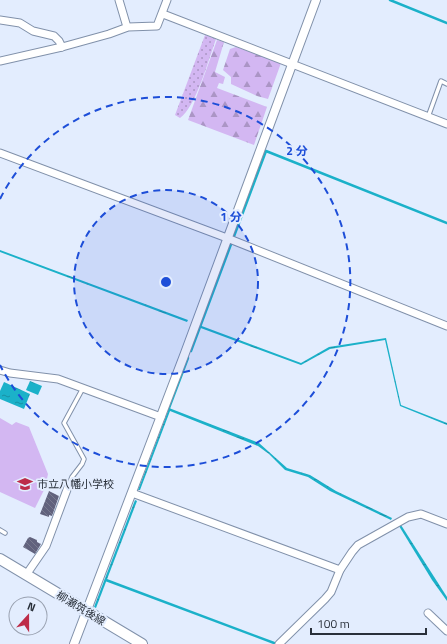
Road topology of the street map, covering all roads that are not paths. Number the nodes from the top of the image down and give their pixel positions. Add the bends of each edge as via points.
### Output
1 (119, 0) edge
2 (167, 0) edge
3 (316, 0) edge
4 (163, 14) junction
5 (0, 20) edge
6 (127, 27) junction
7 (62, 47) junction
8 (0, 62) edge
9 (292, 63) junction
10 (447, 84) edge
11 (428, 117) junction
12 (447, 124) edge
13 (0, 153) edge
14 (228, 238) junction
15 (447, 326) edge
16 (0, 370) edge
17 (83, 388) junction
18 (161, 417) junction
19 (68, 487) joint
20 (132, 493) junction
21 (447, 524) edge
22 (0, 530) edge
23 (5, 533) dead end
24 (0, 560) edge
25 (340, 570) junction
26 (26, 575) junction
27 (87, 612) junction
28 (428, 613) dead end
29 (447, 631) edge
30 (74, 644) edge
31 (142, 644) edge
32 (279, 644) edge

1 - 6 street
2 - 4 street
3 - 9 street
4 - 6 street via 157,26
4 - 9 street
5 - 7 street via 20,23 33,31 54,36
6 - 7 street
7 - 8 street
9 - 11 street
9 - 14 street
10 - 11 lane via 441,81
11 - 12 street
13 - 14 street
14 - 15 street
14 - 18 street
16 - 17 street via 58,379
17 - 18 street
17 - 19 lane via 64,423 84,459
18 - 20 street
19 - 26 street via 46,546
20 - 25 street
20 - 27 street
21 - 25 street via 420,514 408,517 358,545
22 - 23 lane
24 - 26 main road, 柳瀬筑後線
25 - 32 street via 325,600
26 - 27 main road, 柳瀬筑後線
27 - 30 street
27 - 31 main road, 柳瀬筑後線
28 - 29 street

